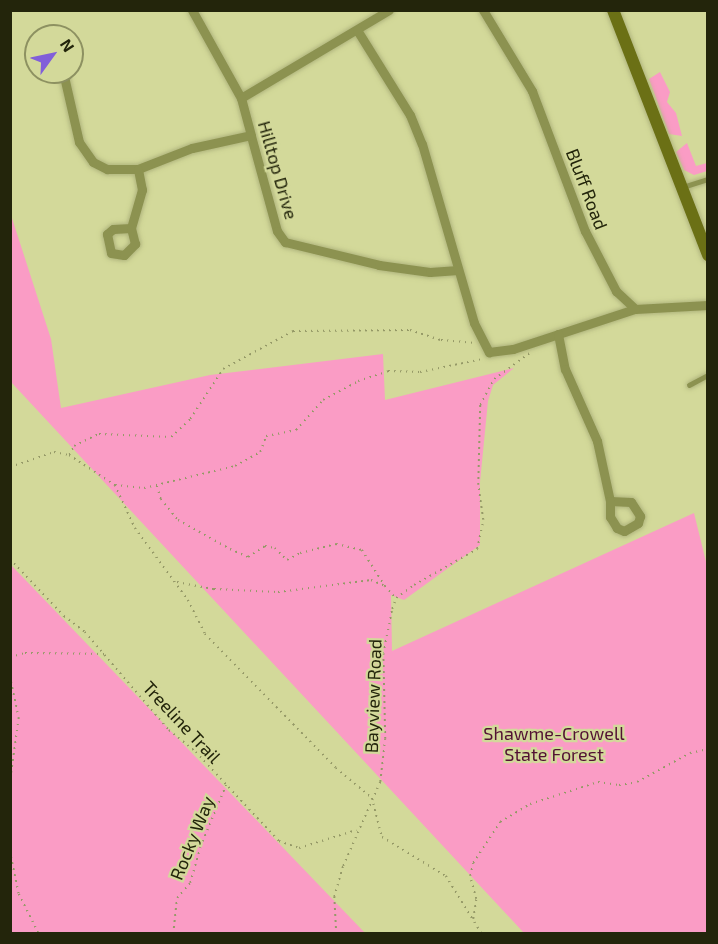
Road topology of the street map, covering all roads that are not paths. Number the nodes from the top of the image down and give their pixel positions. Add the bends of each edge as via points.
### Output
1 (192, 10) edge
2 (389, 10) edge
3 (483, 10) edge
4 (613, 10) edge
5 (357, 30) junction
6 (66, 84) edge
7 (241, 98) junction
8 (251, 135) junction
9 (138, 169) junction
10 (708, 179) edge
11 (681, 188) junction
12 (131, 228) dead end
13 (708, 255) edge
14 (458, 270) junction
15 (708, 304) edge
16 (635, 309) junction
17 (558, 334) junction
18 (708, 375) edge
19 (689, 385) dead end
20 (610, 501) dead end

1 - 7 street, Hilltop Drive
2 - 5 street
3 - 16 street, Bluff Road via 532,91 604,272 616,291
4 - 11 main road
5 - 7 street
5 - 14 street via 410,115
6 - 9 street via 85,153 106,169
7 - 8 street, Hilltop Drive
8 - 9 street via 192,148
8 - 14 street, Hilltop Drive via 277,231 285,242 379,265 430,272
9 - 12 street via 142,190
10 - 11 lane
11 - 13 main road
14 - 17 street via 485,347 498,352
15 - 16 street
16 - 17 street
17 - 20 street via 565,369 597,441
18 - 19 lane

